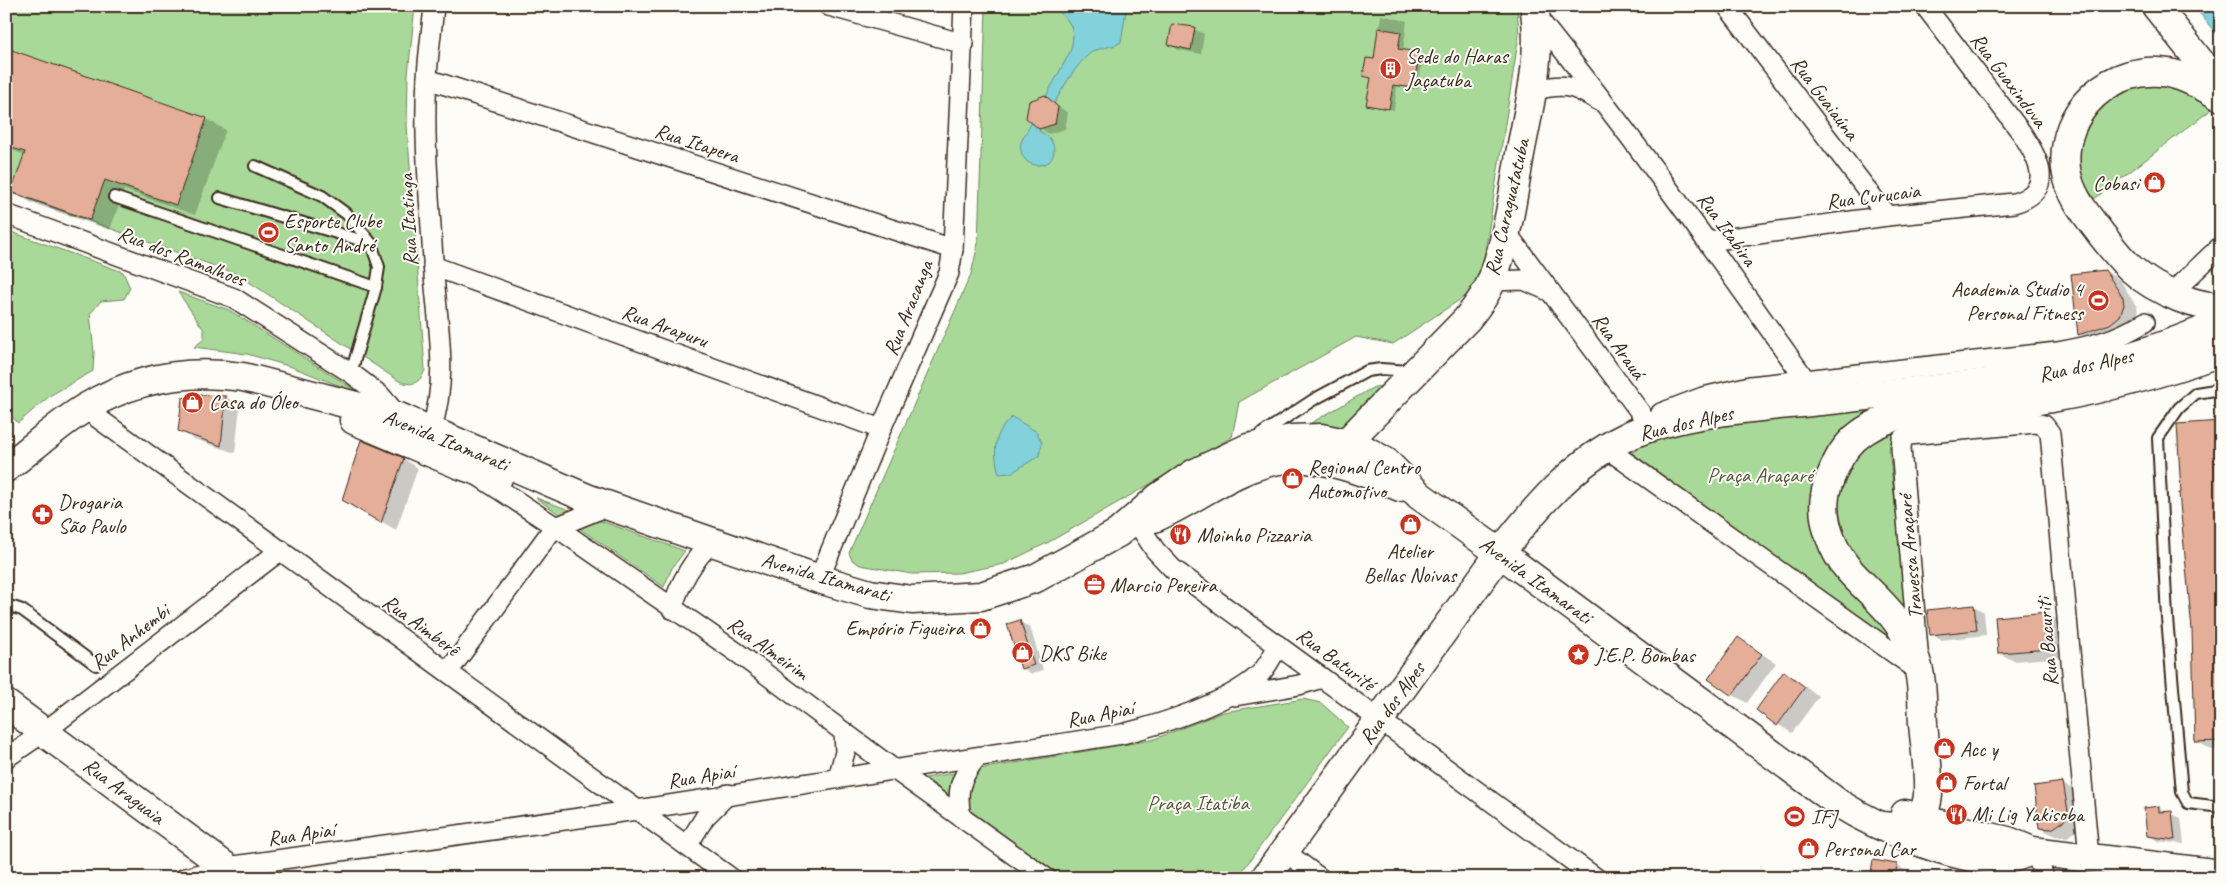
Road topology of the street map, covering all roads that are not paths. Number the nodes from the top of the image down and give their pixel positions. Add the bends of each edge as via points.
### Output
1 (434, 6) edge
2 (830, 6) edge
3 (964, 6) edge
4 (1727, 6) edge
5 (1925, 6) edge
6 (2156, 6) edge
7 (1535, 11) edge
8 (964, 44) junction
9 (427, 79) junction
10 (2221, 88) edge
11 (1532, 91) junction
12 (2221, 97) edge
13 (1609, 106) junction
14 (255, 166) dead end
15 (2038, 187) joint
16 (114, 197) dead end
17 (220, 198) dead end
18 (6, 214) edge
19 (1887, 216) junction
20 (1506, 232) junction
21 (1709, 242) junction
22 (371, 243) junction
23 (2221, 246) edge
24 (953, 249) junction
25 (433, 266) junction
26 (1491, 281) junction
27 (2182, 283) dead end
28 (376, 287) junction
29 (1552, 292) junction
30 (2221, 307) edge
31 (2145, 322) dead end
32 (2221, 323) edge
33 (2221, 352) edge
34 (1416, 371) junction
35 (351, 373) junction
36 (1805, 379) junction
37 (270, 385) junction
38 (2221, 389) edge
39 (84, 408) junction
40 (399, 418) junction
41 (353, 420) junction
42 (1646, 424) junction
43 (2044, 425) joint
44 (881, 429) junction
45 (431, 430) junction
46 (1346, 443) junction
47 (1248, 448) junction
48 (1606, 448) junction
49 (1278, 460) junction
50 (458, 464) junction
51 (6, 468) edge
52 (1420, 496) junction
53 (599, 503) junction
54 (1130, 525) junction
55 (556, 527) junction
56 (712, 542) junction
57 (280, 550) junction
58 (1500, 553) junction
59 (819, 579) junction
60 (672, 609) junction
61 (6, 610) edge
62 (1278, 645) junction
63 (96, 664) dead end
64 (448, 672) junction
65 (1919, 672) junction
66 (1322, 678) junction
67 (1219, 699) junction
68 (6, 704) edge
69 (1379, 720) junction
70 (44, 732) junction
71 (844, 732) junction
72 (6, 758) edge
73 (976, 758) junction
74 (895, 770) junction
75 (1796, 772) junction
76 (838, 778) junction
77 (728, 794) junction
78 (2221, 807) edge
79 (637, 810) junction
80 (961, 816) junction
81 (1921, 819) junction
82 (1882, 826) junction
83 (687, 846) junction
84 (1284, 851) junction
85 (2034, 852) junction
86 (2089, 856) junction
87 (234, 872) edge
88 (2194, 874) edge
89 (2221, 874) edge
90 (185, 878) edge
91 (731, 878) edge
92 (1046, 878) edge
93 (1265, 878) edge
94 (1320, 878) edge
95 (1596, 878) edge
96 (2044, 878) edge

1 - 9 street, Rua Itatinga
2 - 8 street
3 - 8 street, Rua Aracanga
4 - 19 street, Rua Guaiaúna
5 - 15 street, Rua Guaxinduva via 2034,152 2040,170
6 - 10 main road
7 - 11 main road, Rua Caraguatatuba
7 - 13 street, Rua Itabira
8 - 24 street, Rua Aracanga
9 - 24 street, Rua Itapera
9 - 25 street, Rua Itatinga
11 - 13 street, Rua Itabira via 1566,85 1581,89
11 - 20 main road, Rua Caraguatatuba
12 - 30 main road via 2170,74 2152,72 2116,80 2100,89 2076,116 2066,151 2068,178 2078,204 2118,257 2148,284 2191,302
13 - 21 street, Rua Itabira
14 - 22 lane via 322,196 348,215
15 - 19 street, Rua Curucaia via 2030,197 2014,203
16 - 28 lane
17 - 22 lane
18 - 35 street, Rua dos Ramalhoes via 224,293
19 - 21 street, Rua Curucaia
20 - 26 main road, Rua Caraguatatuba
20 - 29 street, Rua Arauá
21 - 36 street, Rua Itabira
22 - 28 lane via 379,267
23 - 27 street
24 - 44 street, Rua Aracanga via 949,273
25 - 44 street, Rua Arapuru
25 - 45 street, Rua Itatinga via 442,380 438,410
26 - 29 street via 1524,280
26 - 34 main road, Rua Caraguatatuba via 1482,301 1467,319
28 - 35 lane
29 - 42 street, Rua Arauá
31 - 36 street, Rua dos Alpes via 2125,335 2093,346
32 - 42 main road, Rua dos Alpes via 2122,359 2049,374
33 - 65 main road via 2169,371 2090,391 2016,403 1908,413 1877,422 1862,431 1848,446 1834,470 1825,496 1826,518 1838,556 1900,627 1909,641
34 - 46 main road, Rua Caraguatatuba
34 - 47 lane via 1368,371 1313,400 1264,432
35 - 40 street, Rua dos Ramalhoes via 380,395
36 - 42 street, Rua dos Alpes via 1703,397
37 - 39 main road, Avenida Itamarati via 220,374 183,374 138,383
37 - 40 main road, Avenida Itamarati
37 - 41 main road, Avenida Itamarati
38 - 78 lane via 2196,393 2179,408 2158,438 2167,618 2182,792 2188,803
39 - 51 main road, Avenida Itamarati
39 - 57 street, Rua Aimberê
40 - 45 main road, Avenida Itamarati
41 - 45 main road via 417,435
41 - 50 main road, Avenida Itamarati
42 - 48 main road, Rua dos Alpes
43 - 65 street, Travessa Araçaré via 2035,423 1909,435 1902,440 1900,448
43 - 86 street, Rua Bacuriti via 2050,433
44 - 59 street, Rua Aracanga
45 - 53 main road, Avenida Itamarati
46 - 47 main road, Avenida Itamarati via 1321,438 1292,439
46 - 49 main road via 1333,451 1299,453
46 - 52 main road, Avenida Itamarati via 1386,462
47 - 54 main road, Avenida Itamarati via 1193,474 1159,497
48 - 58 main road, Rua dos Alpes via 1557,487
48 - 65 street
49 - 52 main road, Avenida Itamarati via 1324,460 1344,465
49 - 54 main road, Avenida Itamarati via 1233,476 1168,512
50 - 53 main road, Avenida Itamarati via 523,485
50 - 55 street, Rua Almeirim
52 - 58 main road, Avenida Itamarati
53 - 55 street
53 - 56 main road, Avenida Itamarati
54 - 59 main road, Avenida Itamarati via 1036,578 980,596 912,600 870,594
54 - 62 street, Rua Baturité via 1173,568
55 - 60 street, Rua Almeirim
55 - 64 street
56 - 59 main road, Avenida Itamarati
56 - 60 street via 686,574
57 - 64 street, Rua Aimberê
57 - 70 street, Rua Anhembi
58 - 69 main road, Rua dos Alpes
58 - 75 main road, Avenida Itamarati
60 - 71 street, Rua Almeirim
61 - 63 lane via 13,607 22,610
62 - 66 street, Rua Baturité
62 - 67 street, Rua Apiaí via 1260,674
64 - 79 street, Rua Aimberê
65 - 81 main road, Travessa Araçaré via 1928,794
66 - 67 street, Rua Apiaí via 1299,686
66 - 69 street, Rua Baturité
67 - 73 street, Rua Apiaí via 1172,720 1122,734
68 - 70 main road, Rua Araguaia
69 - 84 main road, Rua dos Alpes
69 - 95 street, Rua Baturité
70 - 72 street, Rua Anhembi
70 - 87 main road, Rua Araguaia
71 - 74 street, Rua Almeirim
71 - 76 street via 844,752
73 - 74 street, Rua Apiaí
73 - 80 street via 961,780
74 - 76 street, Rua Apiaí
74 - 80 street, Rua Almeirim
75 - 81 main road, Avenida Itamarati
75 - 82 main road, Avenida Itamarati via 1845,807
76 - 77 street, Rua Apiaí
77 - 79 street, Rua Apiaí
77 - 83 street via 705,817
79 - 83 street, Rua Aimberê
79 - 87 street, Rua Apiaí
80 - 92 street, Rua Almeirim
81 - 82 main road via 1902,828
81 - 85 main road, Avenida Itamarati via 2008,841
82 - 85 main road, Avenida Itamarati via 1938,848 1978,857 2003,860
83 - 91 street, Rua Aimberê
84 - 93 main road, Rua dos Alpes
84 - 94 street
85 - 86 main road, Avenida Itamarati
85 - 96 street
86 - 88 main road, Avenida Itamarati
87 - 90 street, Rua Apiaí
88 - 89 main road, Avenida Itamarati

